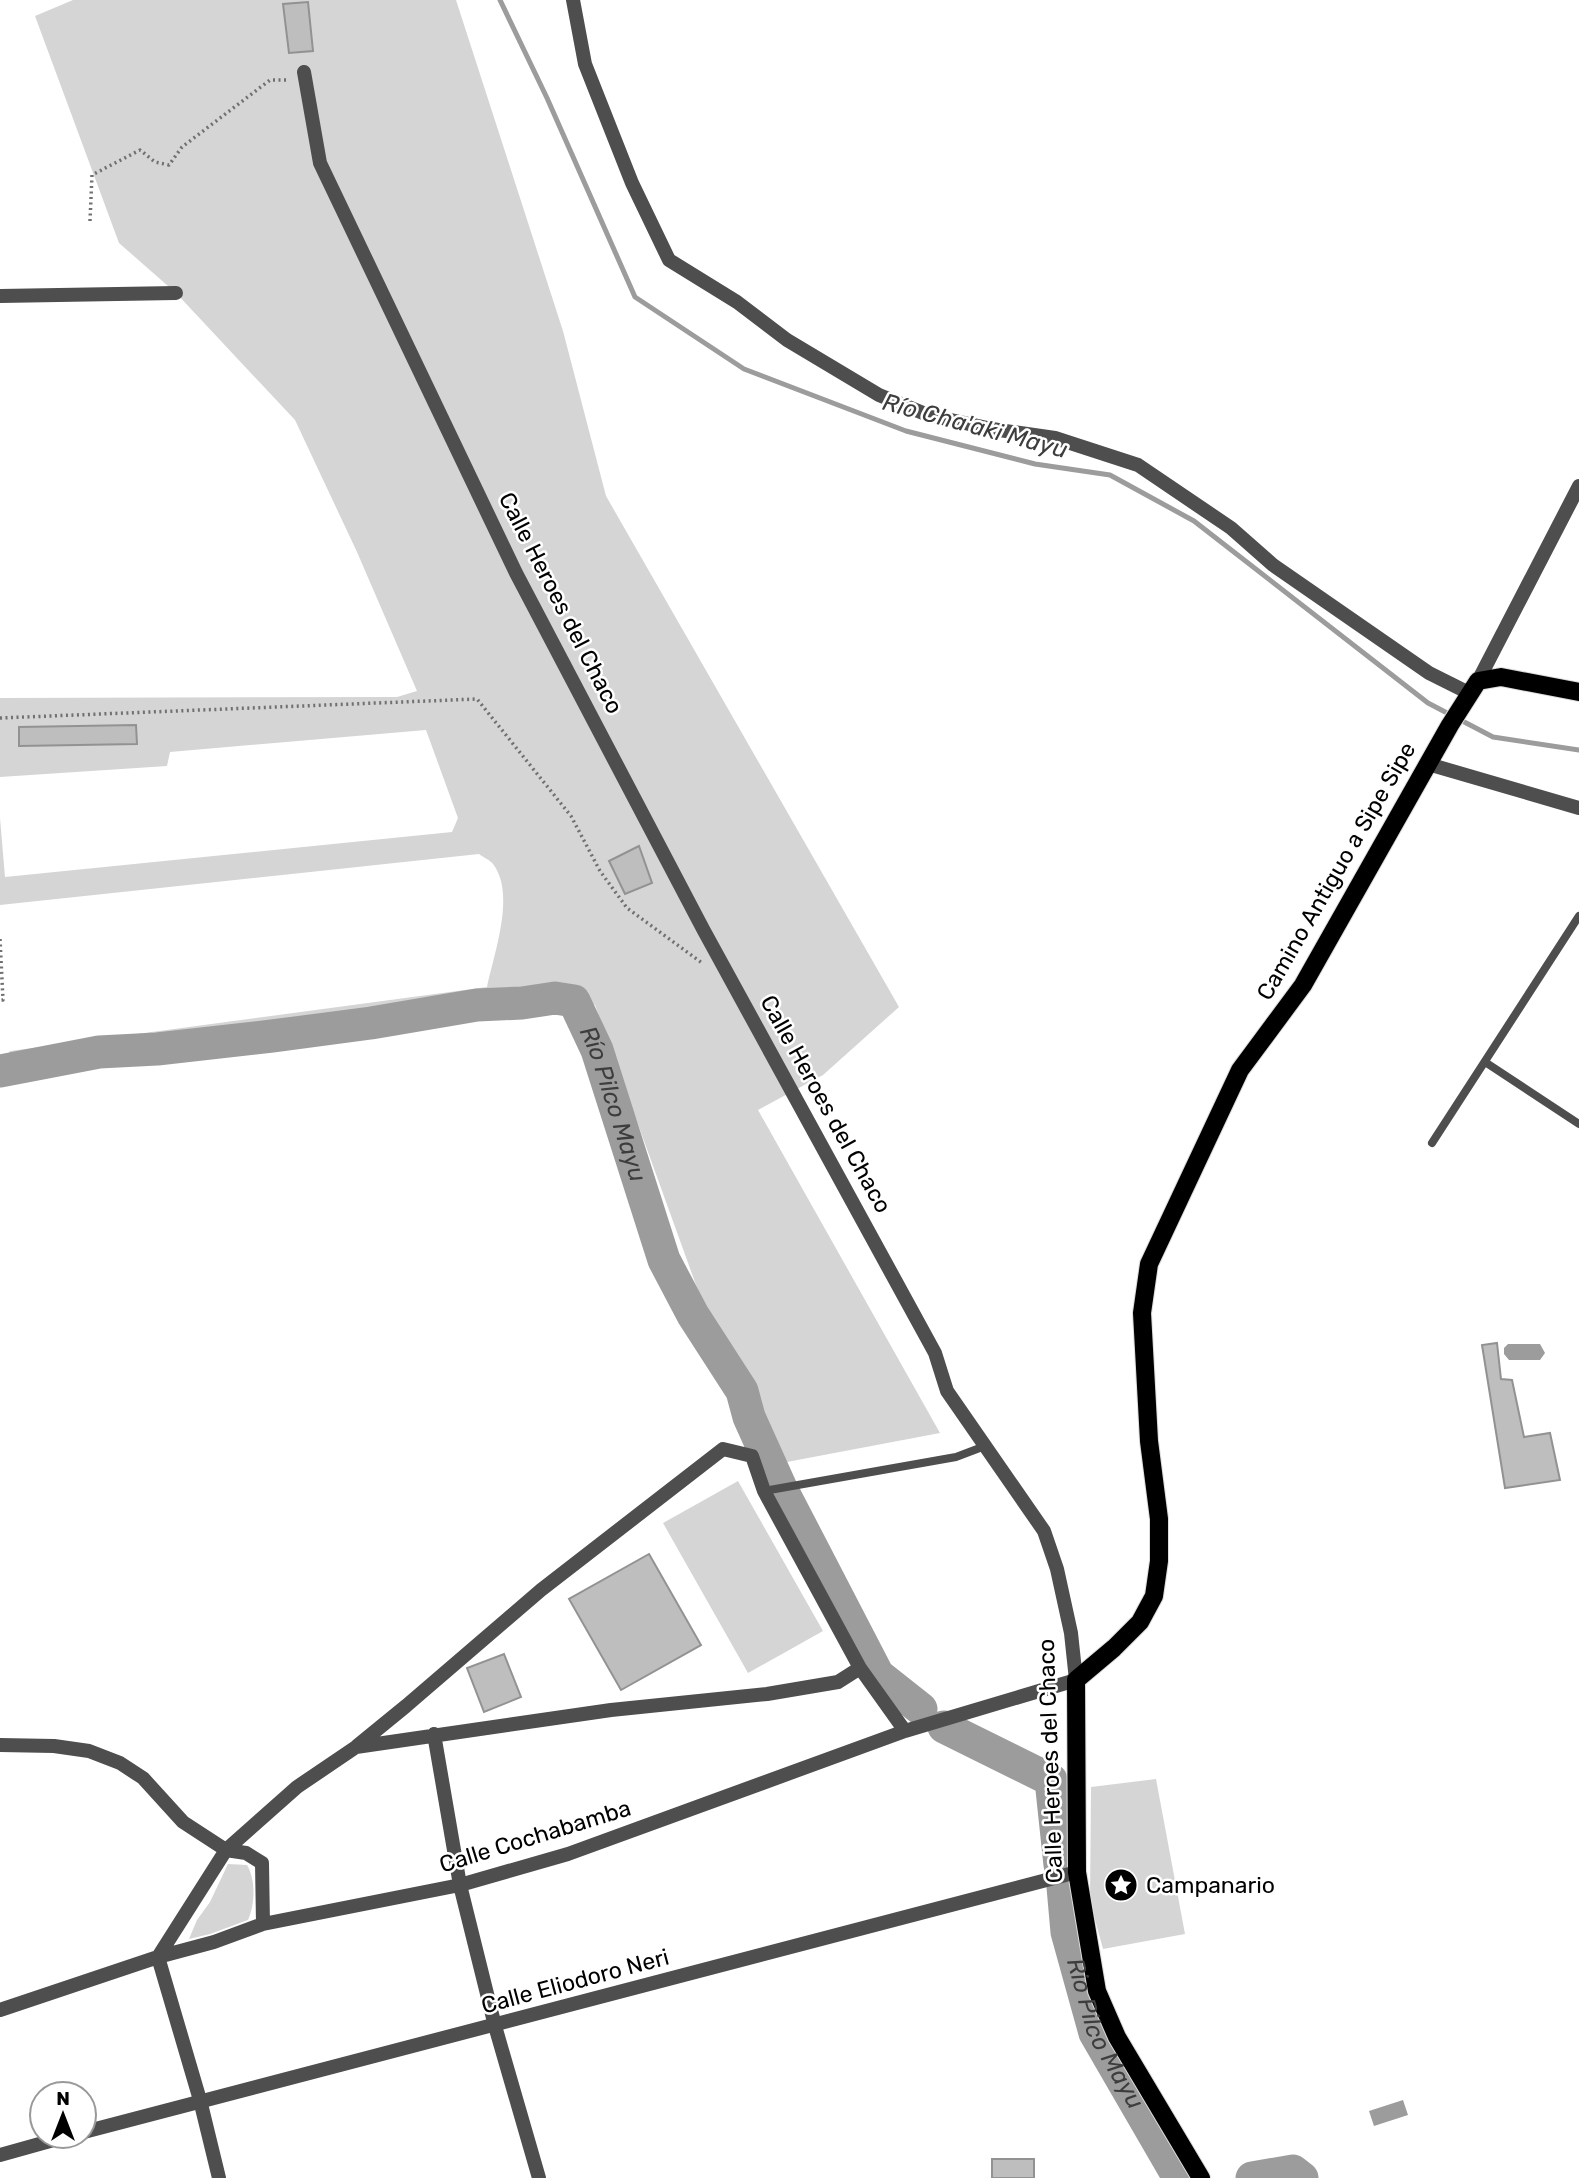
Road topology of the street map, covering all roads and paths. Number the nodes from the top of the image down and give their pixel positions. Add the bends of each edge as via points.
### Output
1 (573, 0) edge
2 (305, 75) joint
3 (90, 221) dead end
4 (176, 293) dead end
5 (0, 296) edge
6 (1579, 486) edge
7 (1472, 692) junction
8 (1579, 692) edge
9 (0, 718) edge
10 (1428, 764) junction
11 (1579, 808) edge
12 (1579, 916) edge
13 (1575, 931) edge
14 (0, 939) edge
15 (703, 963) dead end
16 (0, 1000) edge
17 (1485, 1062) junction
18 (1579, 1124) edge
19 (1432, 1143) dead end
20 (985, 1446) junction
21 (764, 1491) junction
22 (860, 1668) junction
23 (1076, 1680) junction
24 (905, 1731) junction
25 (435, 1734) junction
26 (0, 1745) edge
27 (356, 1747) junction
28 (226, 1850) junction
29 (1077, 1872) junction
30 (460, 1885) junction
31 (263, 1924) junction
32 (158, 1957) junction
33 (0, 2010) edge
34 (495, 2026) junction
35 (200, 2100) junction
36 (98, 2128) edge
37 (28, 2147) edge
38 (0, 2155) edge
39 (219, 2178) edge
40 (539, 2178) edge
41 (1202, 2178) edge

1 - 7 street via 585,64 632,183 669,260 878,395 928,415 1055,438 1138,465 1429,673
2 - 3 path via 270,80 182,147 169,165 155,162 140,150 92,175
2 - 20 street, Calle Heroes del Chaco via 320,163 516,573 934,1353 947,1391
4 - 5 street
6 - 7 street
7 - 8 main road via 1501,677
7 - 10 main road, Camino Antiguo a Sipe Sipe
9 - 15 path via 477,699 571,816 600,871 627,908
10 - 11 street
10 - 23 main road, Camino Antiguo a Sipe Sipe via 1303,985 1240,1070 1149,1264 1142,1313 1149,1441 1159,1519 1154,1596 1140,1622
12 - 13 lane
13 - 17 lane
14 - 16 path
17 - 18 lane
17 - 19 lane
20 - 21 lane via 956,1457
20 - 23 street, Calle Heroes del Chaco via 1044,1531 1071,1633
21 - 22 street
21 - 27 street via 752,1456 723,1449 541,1590
22 - 24 street
22 - 25 street via 838,1682 767,1694
23 - 24 street, Calle Cochabamba
23 - 29 main road, Calle Heroes del Chaco
24 - 30 street, Calle Cochabamba via 568,1854
25 - 27 street
25 - 30 street
26 - 28 street via 89,1751 120,1763 143,1779 183,1822
27 - 28 street via 296,1787
28 - 31 street via 246,1853 262,1863
28 - 32 street
29 - 34 street, Calle Eliodoro Neri
29 - 41 main road, Calle Heroes del Chaco via 1097,1991 1117,2037
30 - 31 street, Calle Cochabamba
30 - 34 street
31 - 32 street, Calle Cochabamba
32 - 33 street, Calle Cochabamba
32 - 35 street
34 - 35 street, Calle Eliodoro Neri
34 - 40 street
35 - 36 street, Calle Eliodoro Neri
35 - 39 street
37 - 38 street

